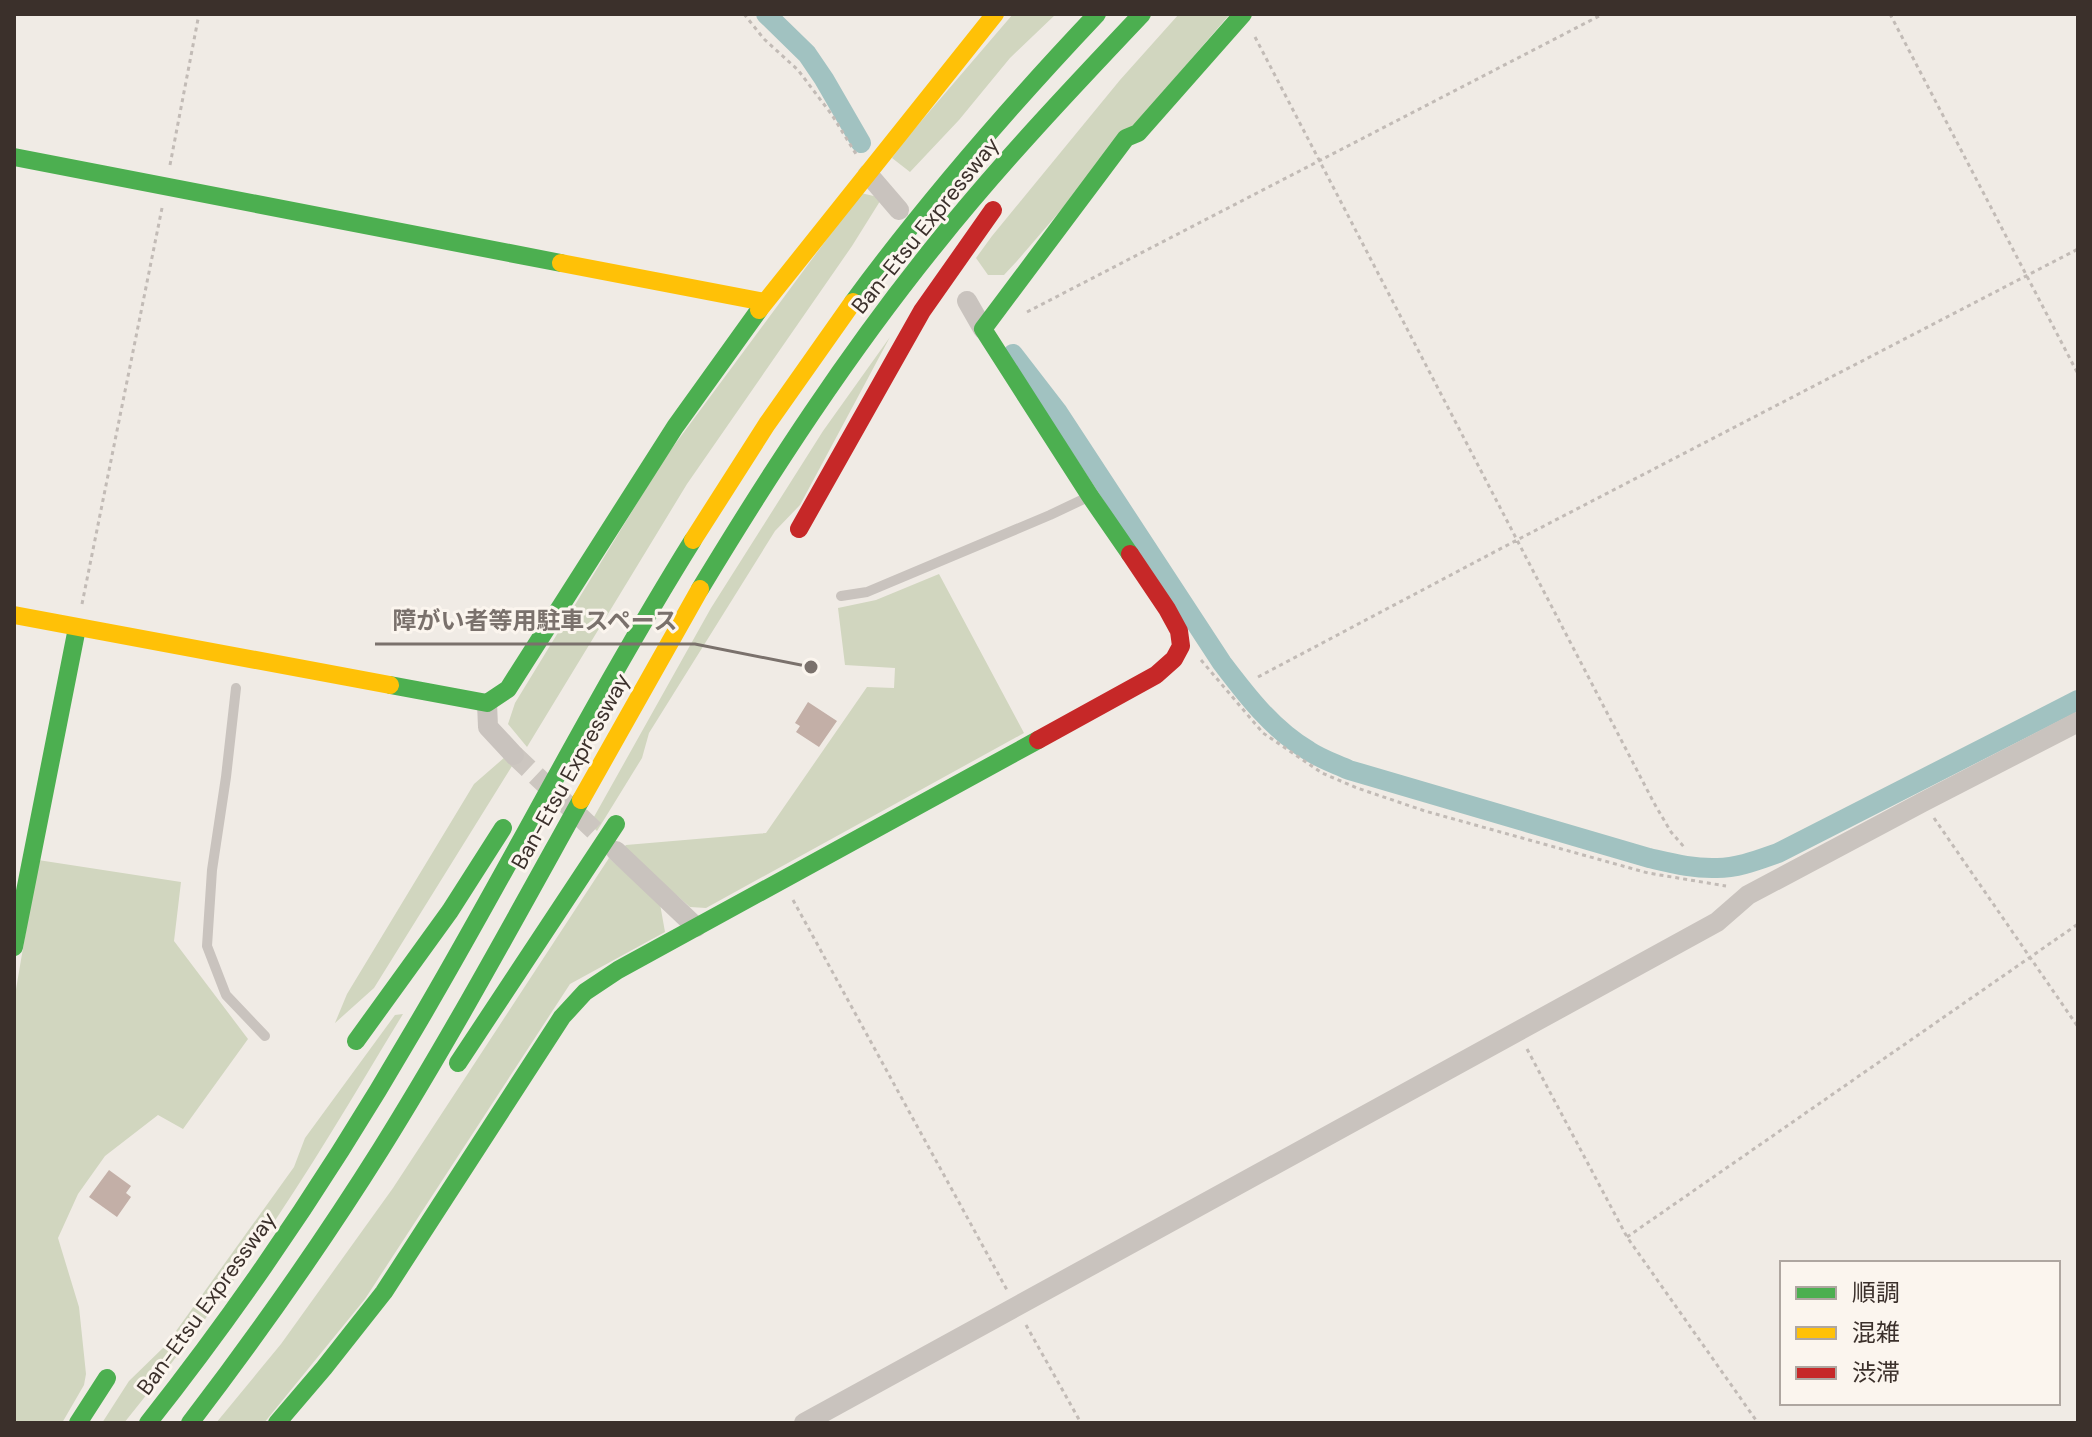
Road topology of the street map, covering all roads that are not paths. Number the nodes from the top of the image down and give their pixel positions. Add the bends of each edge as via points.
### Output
1 (995, 14) edge
2 (1097, 14) edge
3 (1142, 14) edge
4 (1160, 14) edge
5 (1243, 14) edge
6 (1066, 122) dead end
7 (14, 157) edge
8 (868, 174) junction
9 (1000, 202) dead end
10 (899, 210) dead end
11 (967, 301) dead end
12 (764, 302) junction
13 (983, 329) junction
14 (1090, 496) junction
15 (799, 529) dead end
16 (672, 573) junction
17 (841, 596) dead end
18 (14, 615) edge
19 (77, 628) junction
20 (236, 688) dead end
21 (487, 703) junction
22 (2078, 722) edge
23 (514, 755) tunnel mouth
24 (539, 771) dead end
25 (515, 809) dead end
26 (616, 824) dead end
27 (616, 851) tunnel mouth
28 (696, 927) junction
29 (14, 947) edge
30 (265, 1036) dead end
31 (356, 1041) dead end
32 (449, 1077) dead end
33 (406, 1142) dead end
34 (311, 1258) junction
35 (107, 1378) dead end
36 (78, 1423) edge
37 (148, 1423) edge
38 (190, 1423) edge
39 (277, 1423) edge
40 (804, 1423) edge

1 - 8 main road
2 - 16 main road, Ban-Etsu Expressway via 953,173 879,265 750,449
3 - 34 main road, Ban-Etsu Expressway via 955,221 776,467 633,704 408,1104
4 - 6 main road
5 - 13 main road via 1138,133 1126,138
7 - 12 main road
8 - 10 street
8 - 12 main road
9 - 15 main road via 922,311
11 - 13 street
12 - 21 main road via 675,427 508,689
13 - 14 main road
14 - 17 lane via 867,592
14 - 28 main road via 1179,631 1181,646 1174,659 1156,675
16 - 24 main road via 593,681
16 - 37 main road, Ban-Etsu Expressway via 380,1089 253,1286
18 - 19 main road
19 - 21 main road
19 - 29 main road
20 - 30 lane via 207,946 226,995
21 - 23 street via 488,727
22 - 40 street via 1748,895 1717,922
25 - 31 main road via 450,911
26 - 32 main road
27 - 28 street
28 - 39 main road via 585,992 562,1017 384,1292
33 - 34 main road via 372,1195
34 - 38 main road, Ban-Etsu Expressway
35 - 36 main road

